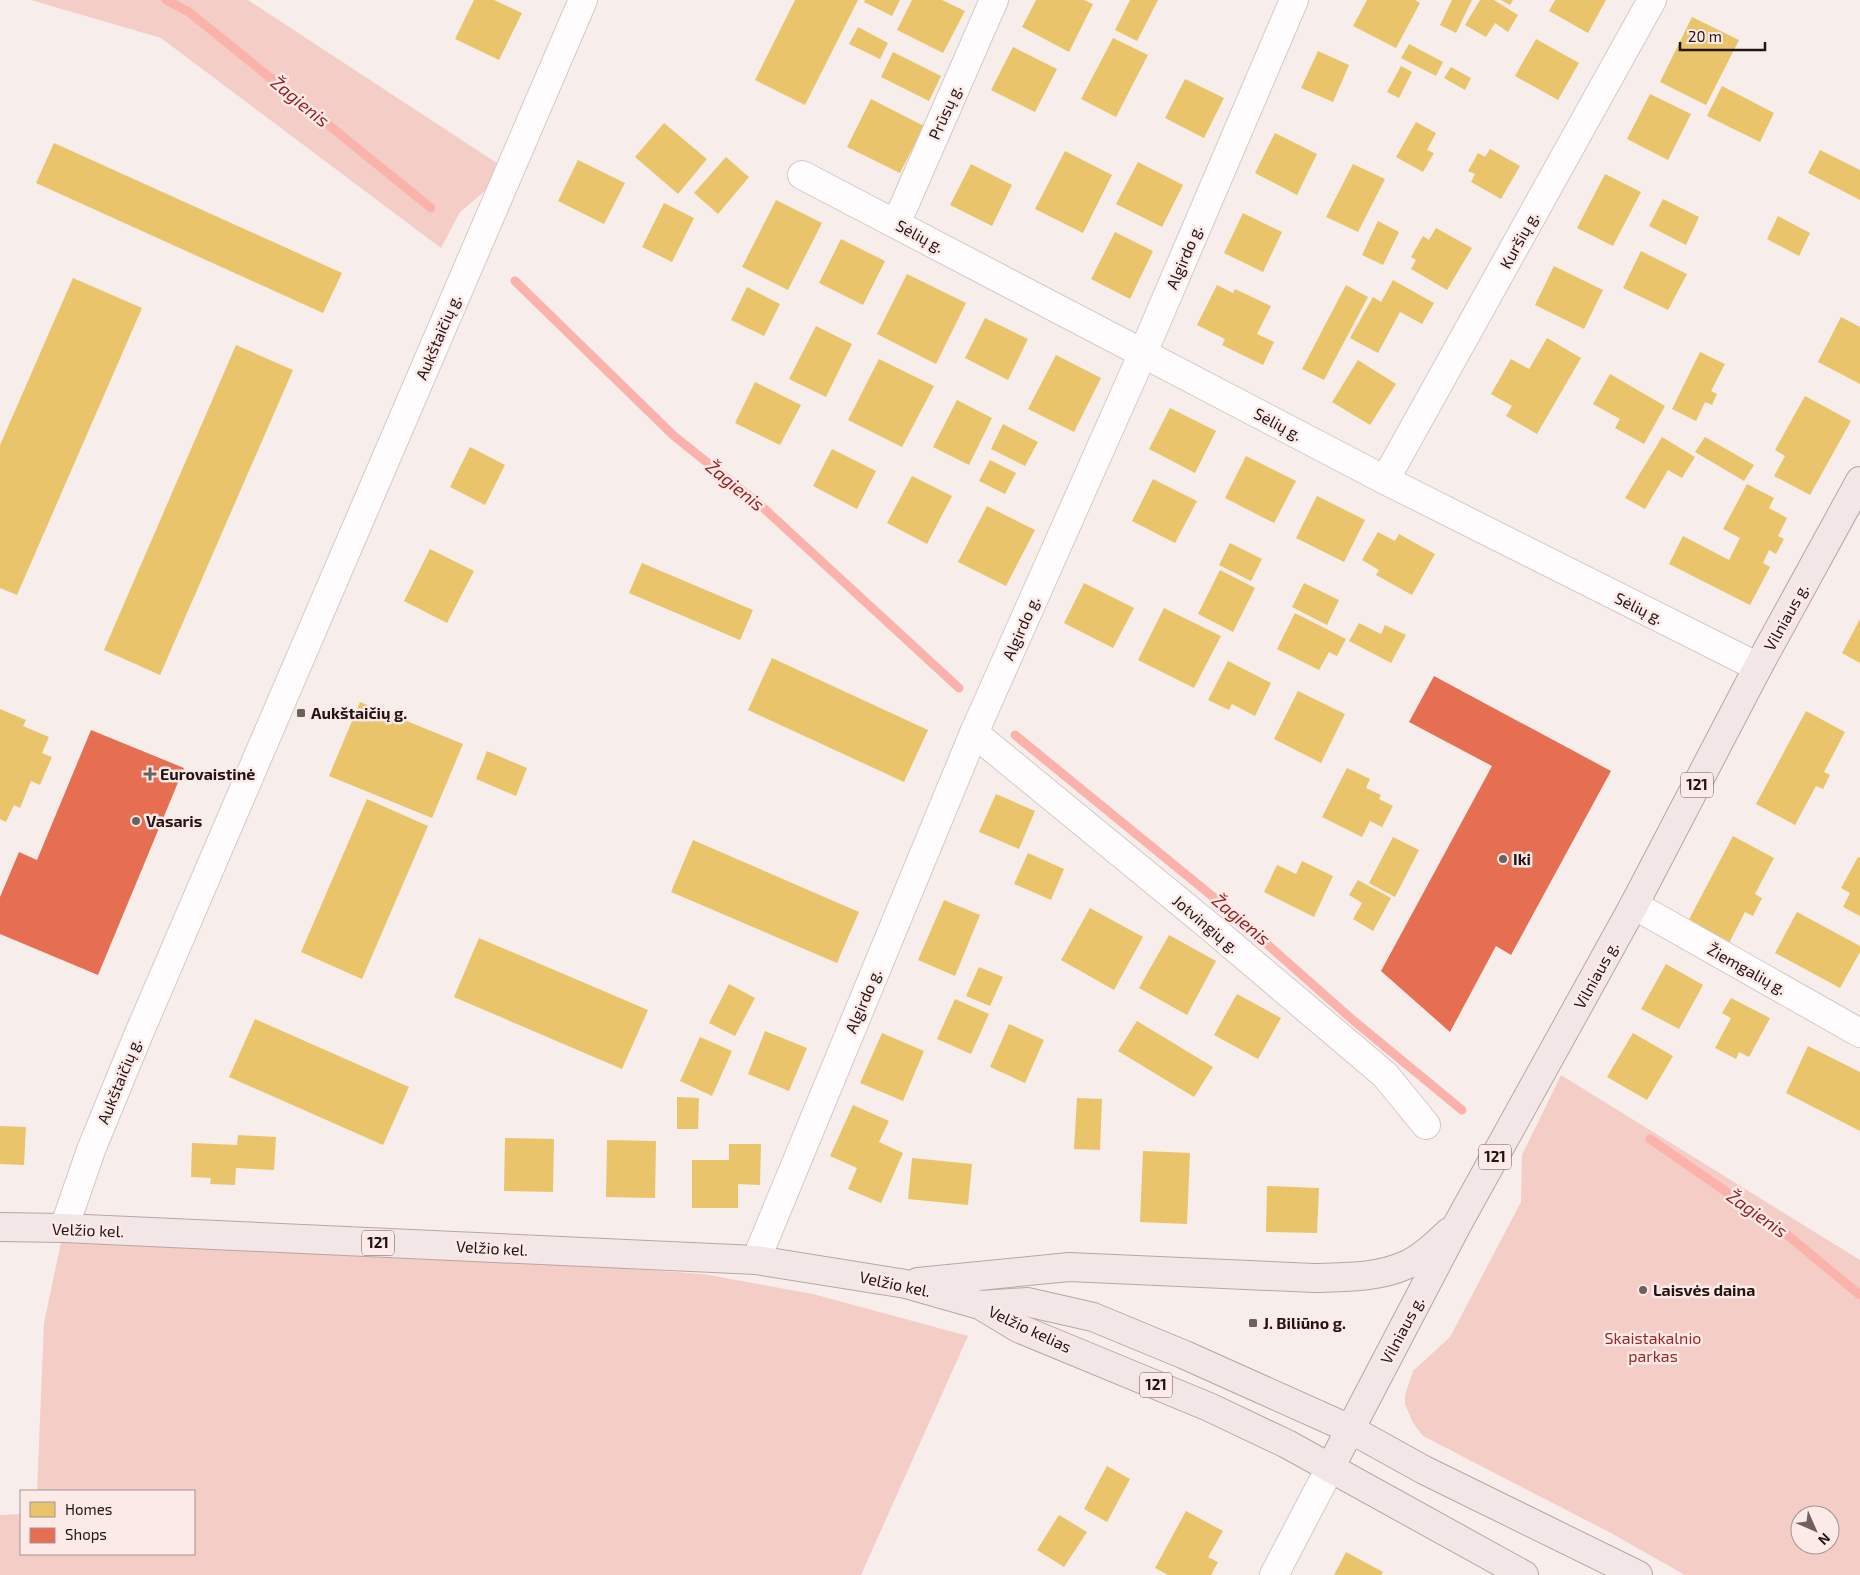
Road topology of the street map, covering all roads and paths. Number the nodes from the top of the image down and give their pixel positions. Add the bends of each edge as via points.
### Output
1 (583, 0) edge
2 (994, 0) edge
3 (1294, 0) edge
4 (1652, 0) edge
5 (802, 175) dead end
6 (896, 224) junction
7 (1143, 353) junction
8 (1385, 480) junction
9 (1860, 481) edge
10 (1758, 667) junction
11 (974, 733) junction
12 (1634, 905) junction
13 (1860, 1033) edge
14 (1426, 1125) dead end
15 (1457, 1225) junction
16 (0, 1227) edge
17 (64, 1228) junction
18 (756, 1260) junction
19 (906, 1284) junction
20 (980, 1305) junction
21 (1350, 1429) junction
22 (1330, 1468) junction
23 (1274, 1575) edge
24 (1524, 1575) edge
25 (1638, 1575) edge

1 - 17 street, Aukštaičių g. via 136,1038
2 - 6 street, Prūsų g.
3 - 7 street, Algirdo g.
4 - 8 street, Kuršių g.
5 - 6 street, Sėlių g.
6 - 7 street, Sėlių g.
7 - 8 street, Sėlių g.
7 - 11 street, Algirdo g.
8 - 10 street, Sėlių g.
9 - 10 main road, Vilniaus g. / 121
10 - 12 main road, Vilniaus g. / 121
11 - 14 street, Jotvingių g. via 1385,1075
11 - 18 street, Algirdo g.
12 - 13 street, Žiemgalių g.
12 - 15 main road, Vilniaus g. / 121
15 - 19 main road via 1407,1265 1383,1273 1314,1278 1069,1267
15 - 21 main road, Vilniaus g. / 121
16 - 17 main road, Velžio kel. / 121
17 - 18 main road, Velžio kel. / 121
18 - 19 main road, Velžio kel. / 121
19 - 20 main road, Velžio kel. / 121
20 - 21 main road, Velžio kelias / 121 via 1027,1302 1093,1317 1256,1385
20 - 22 main road, Velžio kelias / 121 via 1018,1328 1209,1407
21 - 22 main road, Vilniaus g. / 121
21 - 25 main road via 1424,1470
22 - 23 street
22 - 24 main road

